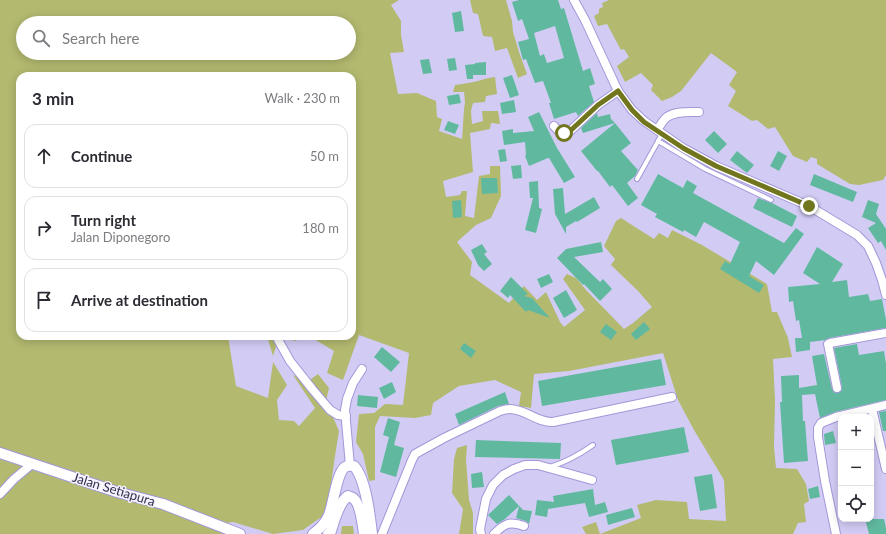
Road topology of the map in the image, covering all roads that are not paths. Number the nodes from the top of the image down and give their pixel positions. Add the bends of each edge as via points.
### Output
1 (574, 0) edge
2 (618, 91) junction
3 (699, 112) dead end
4 (554, 126) dead end
5 (660, 131) junction
6 (658, 141) junction
7 (637, 179) dead end
8 (771, 200) dead end
9 (886, 295) edge
10 (886, 333) edge
11 (278, 340) edge
12 (362, 369) dead end
13 (838, 388) dead end
14 (672, 397) dead end
15 (886, 405) edge
16 (872, 409) junction
17 (346, 416) junction
18 (593, 445) dead end
19 (0, 453) edge
20 (32, 464) junction
21 (350, 466) junction
22 (548, 468) junction
23 (886, 469) edge
24 (592, 480) dead end
25 (0, 494) edge
26 (524, 526) dead end
27 (230, 532) edge
28 (240, 534) edge
29 (312, 534) edge
30 (328, 534) edge
31 (364, 534) edge
32 (372, 534) edge
33 (382, 534) edge
34 (480, 534) edge
35 (494, 534) edge
36 (836, 534) edge

1 - 2 street
2 - 4 street via 598,105 569,132 560,133
2 - 5 street via 644,122
3 - 5 street via 675,113 666,118
5 - 6 lane
5 - 9 street via 683,148 716,166 809,206 857,235 868,246
6 - 7 lane
6 - 8 lane via 705,169
10 - 13 street via 828,344
11 - 17 street via 290,361 318,396 333,412
12 - 17 street via 347,399
14 - 33 street via 553,422 542,421 510,409 493,414 415,454
15 - 16 street
16 - 23 street
16 - 36 street via 836,417 821,423 818,428 824,481
17 - 21 street
18 - 22 lane via 576,457
19 - 20 street, Jalan Setiapura
20 - 25 street
20 - 27 street, Jalan Setiapura via 163,504
21 - 29 street via 342,470 329,515 323,526
21 - 32 street via 354,466 360,475 365,490
22 - 24 street
22 - 34 street via 538,465 525,466 503,475 493,485 486,499
26 - 35 street via 510,523
27 - 28 street, Jalan Setiapura
30 - 31 street via 340,505 348,496 356,502

